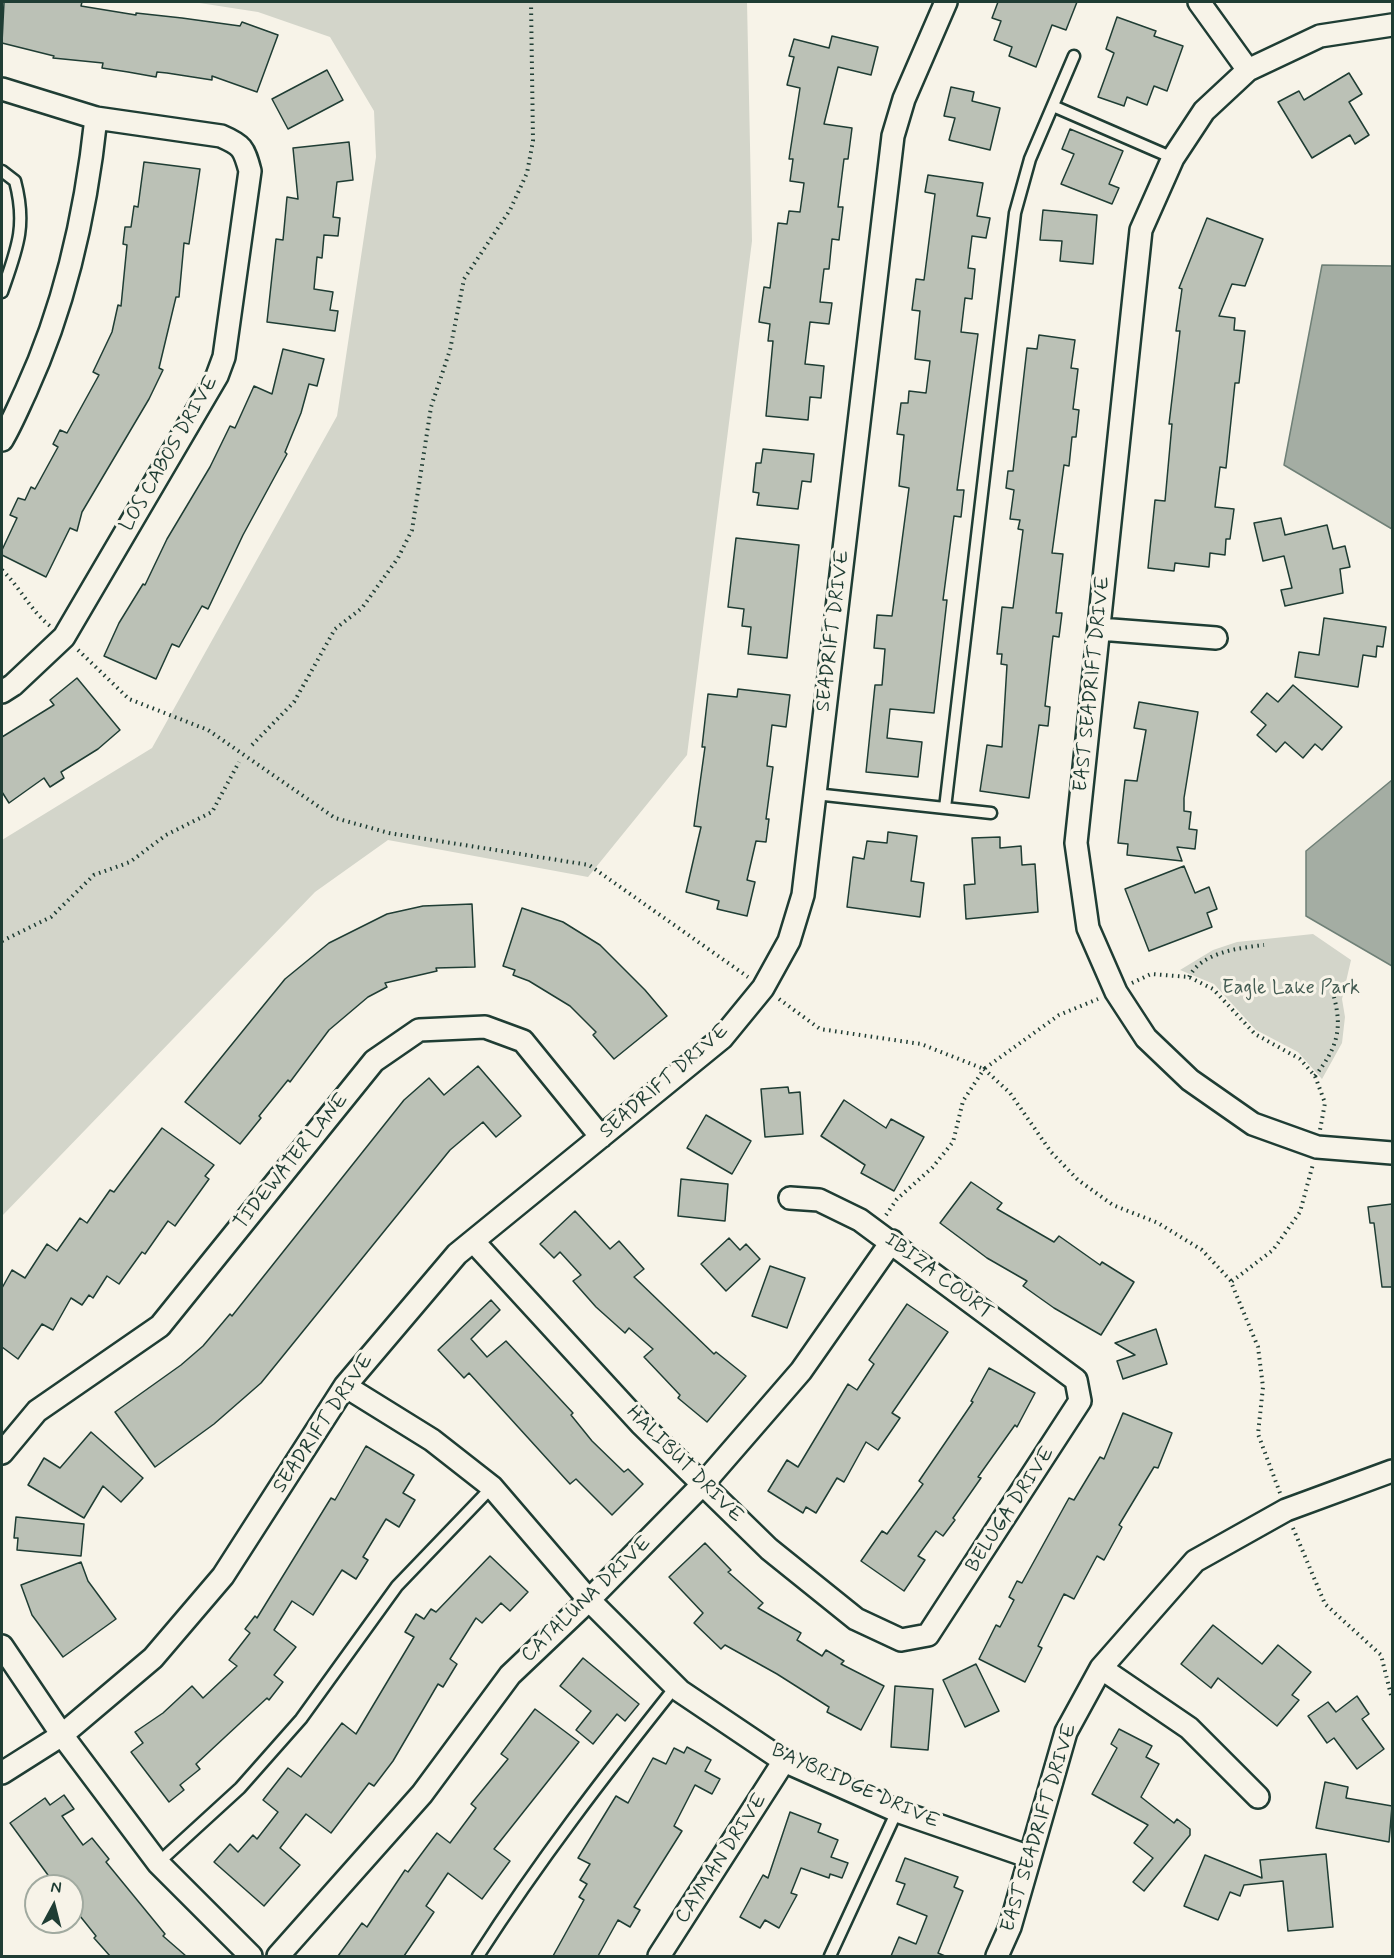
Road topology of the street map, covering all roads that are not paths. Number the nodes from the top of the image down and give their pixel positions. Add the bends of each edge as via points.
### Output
1 (946, 2) edge
2 (1199, 2) edge
3 (1392, 25) edge
4 (1074, 56) dead end
5 (1248, 70) junction
6 (2, 89) edge
7 (1053, 106) junction
8 (96, 118) junction
9 (1173, 158) junction
10 (2, 171) edge
11 (2, 292) edge
12 (2, 440) edge
13 (1099, 628) junction
14 (1216, 638) dead end
15 (2, 692) edge
16 (815, 794) junction
17 (945, 808) junction
18 (992, 813) dead end
19 (601, 1137) junction
20 (1392, 1153) edge
21 (790, 1198) dead end
22 (884, 1236) junction
23 (473, 1241) junction
24 (1076, 1380) joint
25 (345, 1386) junction
26 (2, 1453) edge
27 (1392, 1471) edge
28 (703, 1484) junction
29 (492, 1487) junction
30 (589, 1600) junction
31 (928, 1635) joint
32 (2, 1646) edge
33 (1101, 1668) junction
34 (676, 1686) junction
35 (62, 1735) junction
36 (784, 1761) junction
37 (2, 1773) edge
38 (1258, 1797) dead end
39 (897, 1811) junction
40 (1030, 1857) junction
41 (158, 1863) junction
42 (251, 1956) edge
43 (278, 1956) edge
44 (478, 1956) edge
45 (659, 1956) edge
46 (830, 1956) edge
47 (997, 1956) edge

1 - 16 street, SEADRIFT DRIVE via 904,99 893,136
2 - 5 street
3 - 5 street, EAST SEADRIFT DRIVE via 1320,36
4 - 7 lane
5 - 9 street, EAST SEADRIFT DRIVE via 1204,111
6 - 8 street, LOS CABOS DRIVE
7 - 9 lane
7 - 17 lane via 1030,159 1015,213
8 - 12 street via 89,186 71,268 42,357
8 - 15 street, LOS CABOS DRIVE via 220,136 239,144 246,154 250,171 224,357 217,376 64,637
9 - 13 street, EAST SEADRIFT DRIVE via 1141,230
10 - 11 lane via 15,181 22,208 17,250
13 - 14 street
13 - 20 street, EAST SEADRIFT DRIVE via 1076,843 1088,928 1116,992 1146,1038 1190,1080 1253,1124 1317,1147
16 - 17 lane
16 - 19 street, SEADRIFT DRIVE via 803,895 789,941 763,988 722,1038
17 - 18 lane
19 - 23 street, SEADRIFT DRIVE
19 - 26 street, TIDEWATER LANE via 523,1041 484,1027 419,1030 374,1061 160,1326 37,1411
21 - 22 street, IBIZA COURT via 819,1200
22 - 24 street, IBIZA COURT
22 - 28 street, CATALUNA DRIVE via 801,1371
23 - 25 street, SEADRIFT DRIVE via 442,1271
23 - 28 street, HALIBUT DRIVE via 641,1424
24 - 31 street, BELUGA DRIVE via 1080,1401
25 - 29 street, BAYBRIDGE DRIVE via 432,1440
25 - 35 street, SEADRIFT DRIVE via 223,1576 153,1658
27 - 33 street, EAST SEADRIFT DRIVE via 1286,1510 1195,1561
28 - 30 street, CATALUNA DRIVE
28 - 31 street, HALIBUT DRIVE via 768,1549 856,1618 901,1640
29 - 30 street, BAYBRIDGE DRIVE
29 - 41 lane via 397,1586 301,1719 240,1788
30 - 34 street, BAYBRIDGE DRIVE
30 - 43 street, CATALUNA DRIVE via 510,1675 422,1794
32 - 35 street
33 - 38 street via 1189,1728
33 - 40 street, EAST SEADRIFT DRIVE via 1066,1732
34 - 36 street, BAYBRIDGE DRIVE
34 - 44 lane via 575,1813
35 - 37 street, SEADRIFT DRIVE
35 - 41 street
36 - 39 street, BAYBRIDGE DRIVE
36 - 45 street, CAYMAN DRIVE
39 - 40 street, BAYBRIDGE DRIVE
39 - 46 lane
40 - 47 street, EAST SEADRIFT DRIVE via 1010,1928
41 - 42 street

